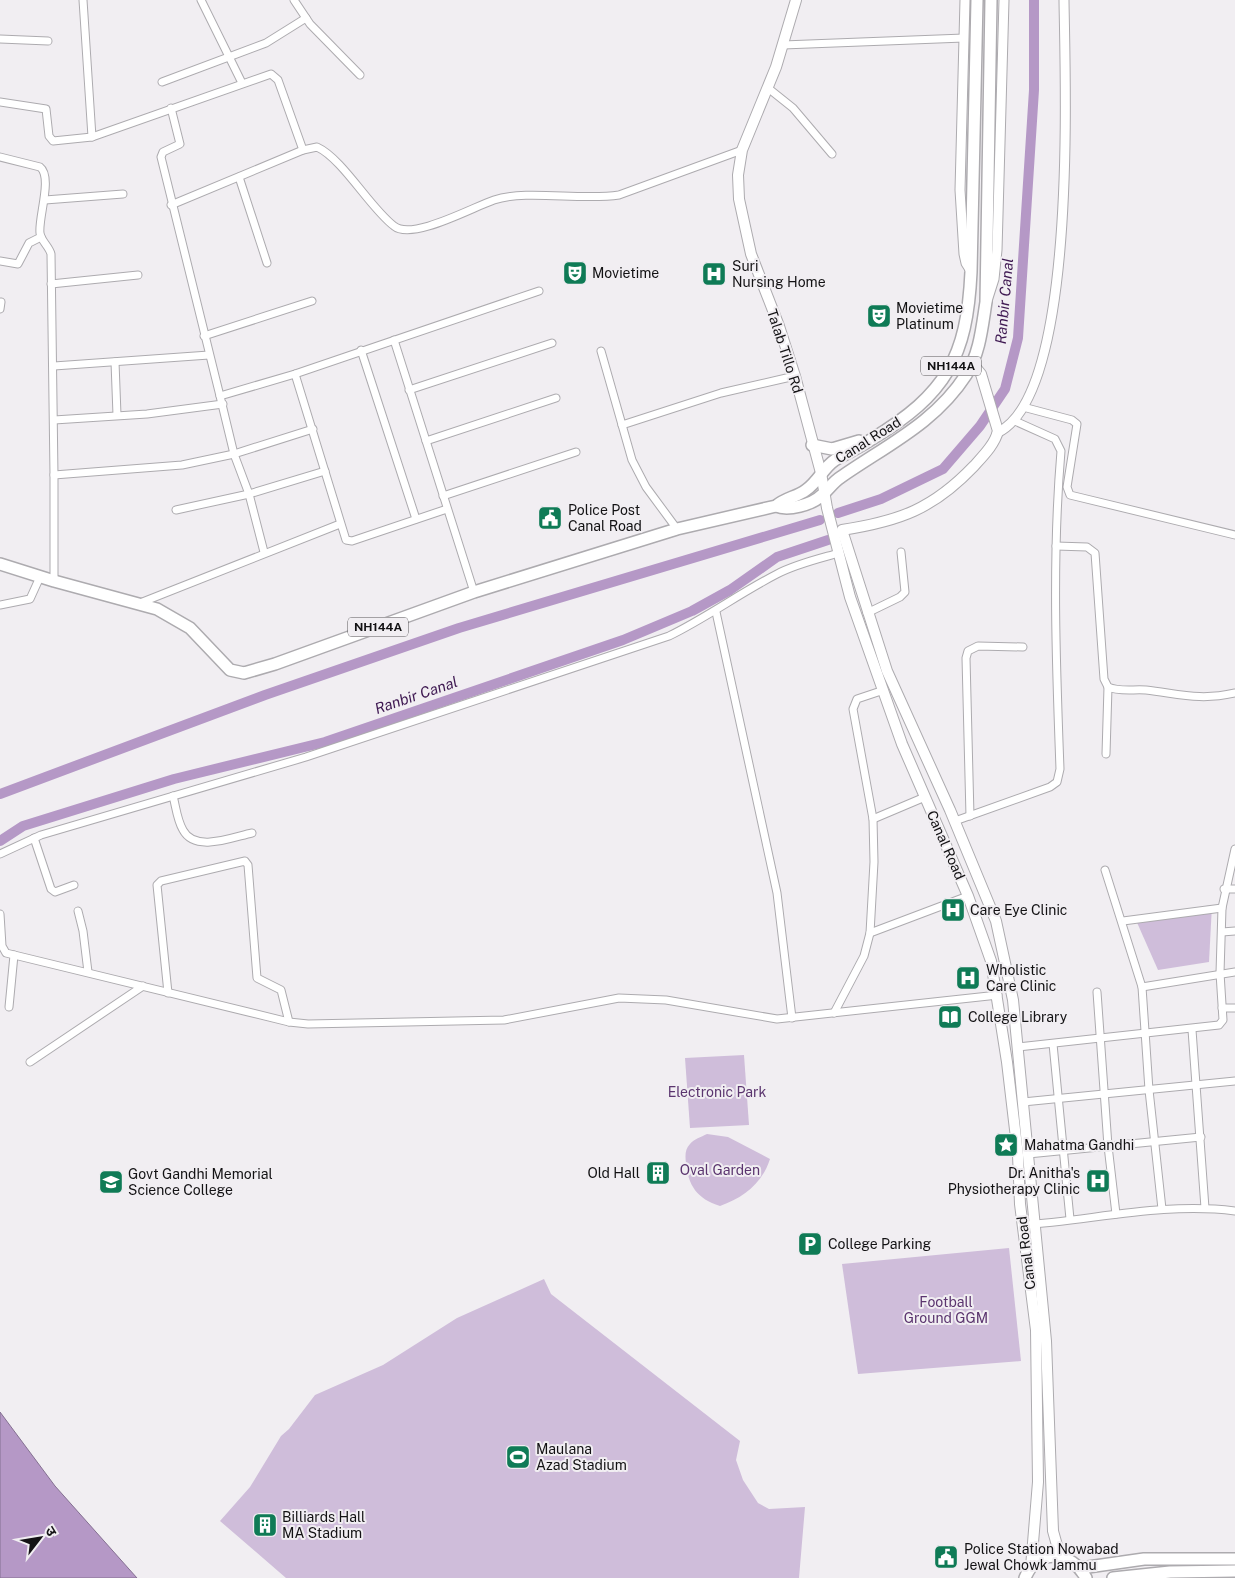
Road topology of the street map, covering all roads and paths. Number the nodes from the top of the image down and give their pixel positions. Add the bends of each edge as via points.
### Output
1 (83, 0) edge
2 (201, 0) edge
3 (294, 0) edge
4 (796, 0) edge
5 (965, 0) edge
6 (977, 0) edge
7 (991, 0) edge
8 (1004, 0) edge
9 (1064, 0) edge
10 (306, 18) junction
11 (964, 38) junction
12 (0, 39) edge
13 (48, 41) dead end
14 (783, 45) junction
15 (229, 56) junction
16 (360, 76) dead end
17 (162, 82) dead end
18 (242, 83) junction
19 (768, 88) junction
20 (0, 102) edge
21 (171, 108) junction
22 (92, 137) junction
23 (303, 150) junction
24 (742, 150) junction
25 (832, 154) dead end
26 (0, 157) edge
27 (239, 178) junction
28 (123, 194) dead end
29 (45, 200) junction
30 (171, 204) junction
31 (41, 236) junction
32 (0, 261) edge
33 (267, 263) dead end
34 (971, 272) junction
35 (138, 275) dead end
36 (52, 284) junction
37 (539, 291) dead end
38 (312, 301) dead end
39 (986, 302) junction
40 (204, 336) junction
41 (394, 340) junction
42 (552, 343) dead end
43 (361, 350) junction
44 (601, 351) dead end
45 (209, 355) junction
46 (115, 362) junction
47 (972, 363) junction
48 (54, 366) junction
49 (295, 374) junction
50 (795, 376) junction
51 (409, 390) junction
52 (220, 396) junction
53 (556, 398) dead end
54 (222, 404) junction
55 (1023, 407) junction
56 (117, 415) junction
57 (54, 420) junction
58 (1015, 421) junction
59 (622, 425) junction
60 (313, 429) junction
61 (997, 433) junction
62 (874, 438) junction
63 (426, 441) junction
64 (812, 445) junction
65 (576, 452) dead end
66 (234, 454) junction
67 (325, 471) junction
68 (822, 473) junction
69 (54, 475) junction
70 (827, 489) junction
71 (248, 494) junction
72 (443, 496) junction
73 (776, 506) junction
74 (447, 509) junction
75 (176, 510) dead end
76 (416, 519) junction
77 (340, 524) junction
78 (677, 529) junction
79 (1235, 535) edge
80 (1056, 546) junction
81 (264, 552) junction
82 (901, 552) dead end
83 (839, 553) junction
84 (0, 564) edge
85 (39, 581) junction
86 (54, 581) junction
87 (474, 592) junction
88 (140, 603) junction
89 (0, 605) edge
90 (716, 612) junction
91 (867, 613) junction
92 (1023, 647) dead end
93 (1108, 687) junction
94 (884, 690) junction
95 (1235, 693) edge
96 (1106, 754) dead end
97 (173, 796) junction
98 (925, 797) junction
99 (970, 816) junction
100 (873, 819) junction
101 (954, 821) junction
102 (252, 833) dead end
103 (34, 838) junction
104 (1235, 849) edge
105 (0, 854) edge
106 (1105, 870) dead end
107 (1232, 870) edge
108 (74, 885) dead end
109 (1224, 889) junction
110 (1235, 889) edge
111 (968, 896) junction
112 (1222, 908) junction
113 (78, 912) dead end
114 (0, 914) edge
115 (1122, 921) junction
116 (1235, 931) edge
117 (1222, 932) junction
118 (870, 933) junction
119 (14, 955) junction
120 (88, 972) junction
121 (1235, 972) edge
122 (1220, 973) junction
123 (143, 986) junction
124 (1142, 987) junction
125 (1096, 992) dead end
126 (168, 993) junction
127 (998, 996) junction
128 (9, 1008) dead end
129 (1222, 1008) junction
130 (1235, 1008) edge
131 (834, 1013) junction
132 (792, 1018) junction
133 (289, 1022) junction
134 (1192, 1030) junction
135 (1145, 1034) junction
136 (1100, 1039) junction
137 (1053, 1044) junction
138 (1018, 1047) junction
139 (30, 1062) dead end
140 (1235, 1081) edge
141 (1196, 1085) junction
142 (1149, 1090) junction
143 (1104, 1095) junction
144 (1059, 1098) junction
145 (1023, 1102) junction
146 (1201, 1137) junction
147 (1154, 1141) junction
148 (1108, 1146) junction
149 (1065, 1150) junction
150 (1028, 1154) junction
151 (1205, 1208) junction
152 (1162, 1209) junction
153 (1235, 1211) edge
154 (1116, 1214) junction
155 (1070, 1220) junction
156 (1035, 1224) junction
157 (1023, 1225) junction
158 (1060, 1556) junction
159 (1235, 1559) edge
160 (1031, 1567) junction
161 (1235, 1571) edge
162 (1084, 1573) edge
163 (1025, 1578) edge
164 (1113, 1578) edge

1 - 22 street
2 - 15 street
3 - 10 street
4 - 14 main road, Talab Tillo Rd
5 - 11 street
6 - 34 main road, Canal Road / NH144A
7 - 39 main road, NH144A
8 - 39 street via 998,250 994,279
9 - 55 street via 1066,149 1061,255 1043,356
10 - 15 street via 266,43
10 - 16 street
11 - 14 street
11 - 34 street via 960,198 964,254
12 - 13 street
14 - 19 main road, Talab Tillo Rd
15 - 17 street
15 - 18 street
18 - 21 street
18 - 23 street via 267,74 276,76
19 - 24 main road, Talab Tillo Rd
19 - 25 street via 792,108
20 - 22 street via 46,109 49,136 53,141
21 - 22 street
21 - 30 street via 181,142 161,155
23 - 24 street via 317,147 324,152 394,226 412,231 493,200 619,195
23 - 27 street
24 - 50 main road, Talab Tillo Rd via 738,175 743,221 751,254
26 - 29 street via 43,168
27 - 30 street
27 - 33 street
28 - 29 street
29 - 31 street
30 - 40 street
31 - 32 street via 29,243 18,264
31 - 36 street via 50,251
34 - 62 main road, Canal Road / NH144A via 967,323 949,370 920,404
35 - 36 street
36 - 48 street
37 - 41 street
38 - 40 street
39 - 47 main road, Canal Road / NH144A via 982,331
40 - 45 street
41 - 43 street
41 - 51 street
42 - 51 street
43 - 49 street
43 - 76 street
44 - 59 street
45 - 46 street
45 - 52 street
46 - 48 street
46 - 56 street
47 - 61 main road via 981,374
47 - 70 main road, Canal Road / NH144A via 949,399 937,411
48 - 57 street
49 - 52 street
49 - 60 street
50 - 59 street via 721,393
50 - 64 main road, Talab Tillo Rd
51 - 63 street
52 - 54 street
53 - 63 street
54 - 56 street
54 - 66 street
55 - 58 street
55 - 79 street via 1077,424 1067,487 1070,495
56 - 57 street
57 - 69 street
58 - 61 street
58 - 80 street via 1051,436 1061,451
59 - 78 street via 637,472
60 - 66 street
60 - 67 street
61 - 91 main road, Canal Road via 984,455 939,498 921,509 881,524 842,530
62 - 64 main road via 832,449
62 - 68 main road, Canal Road / NH144A via 834,461
63 - 72 street
64 - 68 main road, Talab Tillo Rd
65 - 72 street
66 - 69 street via 182,465
66 - 71 street
67 - 71 street
67 - 77 street
68 - 70 main road, Canal Road
68 - 73 main road, NH144A via 808,488
69 - 86 street
70 - 73 main road, NH144A via 803,504
70 - 83 main road, Canal Road
71 - 75 street
71 - 81 street
72 - 74 street
73 - 78 main road, NH144A
74 - 76 street
74 - 87 street
76 - 77 street via 352,540 343,537
77 - 81 street
78 - 87 main road, NH144A
80 - 93 street via 1087,547 1095,553 1104,679
80 - 99 street via 1060,769 1056,782
81 - 88 street
82 - 91 street via 904,592
83 - 90 street via 776,575
83 - 94 main road, Canal Road via 850,598
84 - 85 main road, NH144A
85 - 86 main road, NH144A
85 - 89 street via 30,599
86 - 88 main road, NH144A
87 - 88 main road, NH144A via 275,664 244,672 230,670 190,628
90 - 97 street via 669,636 306,758
90 - 132 street via 777,893
91 - 101 main road, Canal Road via 887,671
92 - 99 street via 978,646 968,651
93 - 95 street via 1190,698
93 - 96 street
94 - 98 main road, Canal Road via 902,744
94 - 100 street via 858,700 853,709
97 - 102 street via 183,832 198,841 210,842
97 - 103 street
98 - 100 street
98 - 111 main road, Canal Road
99 - 101 street
100 - 118 street
101 - 138 main road, Canal Road via 1000,933
103 - 105 street
103 - 108 street via 51,889 55,892
104 - 107 street
106 - 115 street
107 - 109 street
109 - 110 street
109 - 112 street
111 - 118 street
111 - 127 main road, Canal Road via 987,943
112 - 115 street
112 - 117 street
113 - 120 street
114 - 119 street via 2,950
115 - 124 street
116 - 117 street
117 - 122 street
118 - 131 street via 864,956
119 - 120 street
119 - 128 street
120 - 123 street
121 - 122 street
122 - 124 street
122 - 129 street
123 - 126 street
123 - 139 street
124 - 135 street
125 - 136 street
126 - 133 street
126 - 133 street via 157,885 164,880 245,861 248,865 257,978 281,990
127 - 131 street
127 - 157 main road, Canal Road via 1018,1155
129 - 130 street
129 - 134 street via 1223,1020 1219,1025
131 - 132 street
132 - 133 street via 757,1017 666,1000 619,998 504,1020
134 - 135 street
134 - 141 street
135 - 136 street
135 - 142 street
136 - 137 street
136 - 143 street
137 - 138 street
137 - 144 street
138 - 145 main road, Canal Road
140 - 141 street
141 - 142 street
141 - 146 street
142 - 143 street
142 - 147 street
143 - 144 street
143 - 148 street
144 - 145 street
144 - 149 street
145 - 150 main road, Canal Road
146 - 147 street
146 - 151 street
147 - 148 street
147 - 152 street
148 - 149 street
148 - 154 street
149 - 150 street
149 - 155 street
150 - 156 main road, Canal Road
151 - 152 street
151 - 153 street
152 - 154 street
154 - 155 street
155 - 156 street
156 - 157 street
156 - 158 main road, Canal Road via 1046,1340 1053,1530
157 - 160 main road, Canal Road via 1036,1330 1038,1482
158 - 160 main road via 1049,1556
158 - 162 main road via 1072,1560
159 - 162 main road via 1144,1559
160 - 163 main road
161 - 164 main road via 1170,1572

